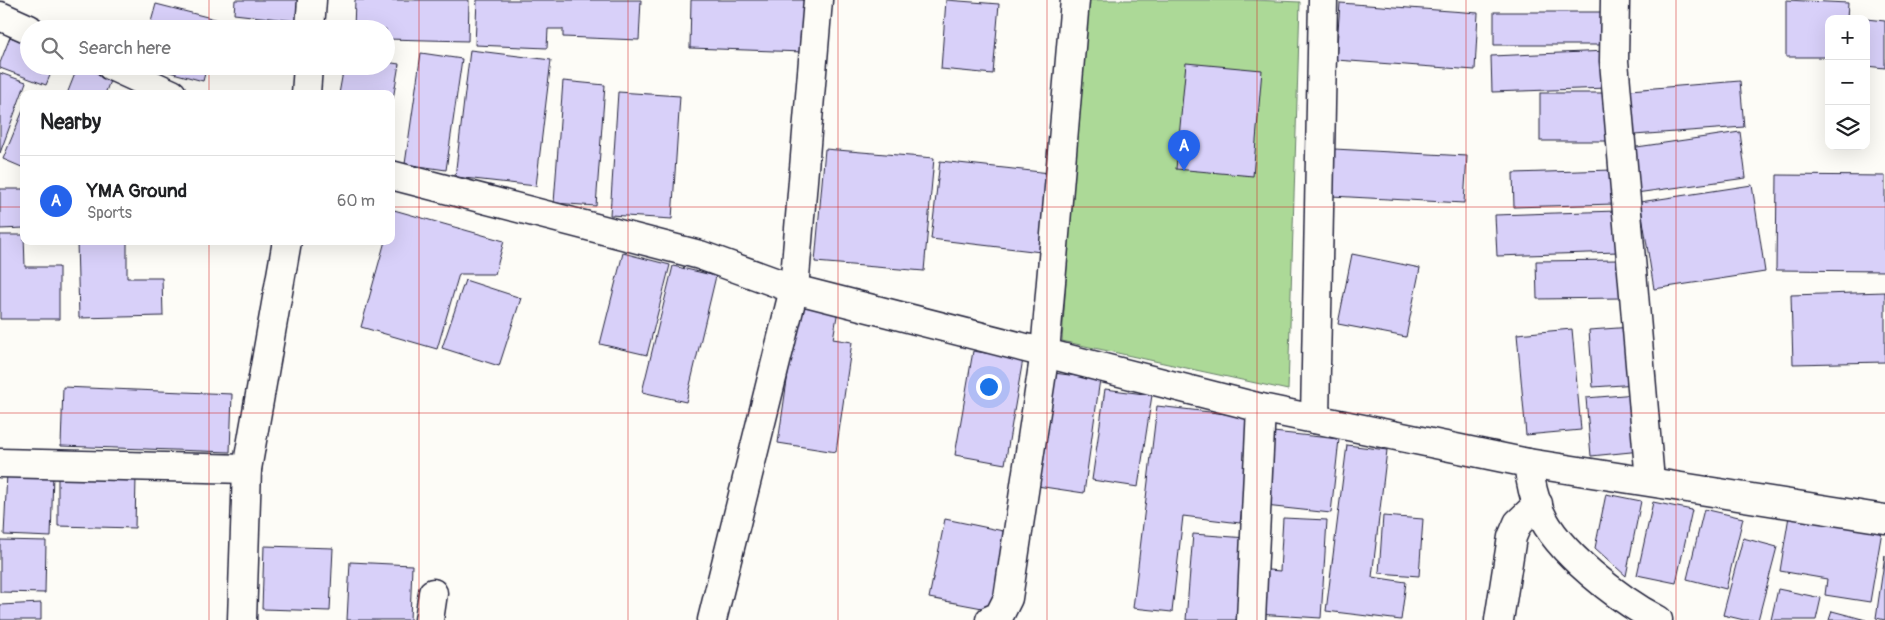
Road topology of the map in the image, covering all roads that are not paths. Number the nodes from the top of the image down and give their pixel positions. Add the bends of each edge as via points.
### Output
1 (312, 0) edge
2 (818, 0) edge
3 (1074, 0) edge
4 (1323, 0) edge
5 (1615, 0) edge
6 (0, 16) edge
7 (311, 20) edge
8 (20, 25) edge
9 (131, 75) edge
10 (307, 75) edge
11 (163, 90) edge
12 (306, 90) edge
13 (395, 176) edge
14 (286, 245) edge
15 (794, 289) junction
16 (1045, 352) junction
17 (1261, 408) junction
18 (1315, 419) junction
19 (0, 463) edge
20 (1528, 463) junction
21 (248, 469) junction
22 (1650, 481) junction
23 (1538, 504) junction
24 (1885, 519) edge
25 (433, 593) dead end
26 (242, 620) edge
27 (429, 620) edge
28 (712, 620) edge
29 (990, 620) edge
30 (1251, 620) edge
31 (1499, 620) edge
32 (1658, 620) edge

1 - 7 street
2 - 15 street
3 - 16 street
4 - 18 street
5 - 22 street via 1614,61
6 - 8 street
9 - 11 street
10 - 12 street
13 - 15 street via 700,255
14 - 21 street
15 - 16 street
15 - 28 street
16 - 17 street
16 - 29 street via 1008,598 999,616
17 - 18 street
17 - 30 street
18 - 20 street
19 - 21 street
20 - 22 street
20 - 23 street
21 - 26 street
22 - 24 street
23 - 31 street via 1518,522 1512,537
23 - 32 street via 1540,513 1560,543 1590,573 1636,608
25 - 27 street

